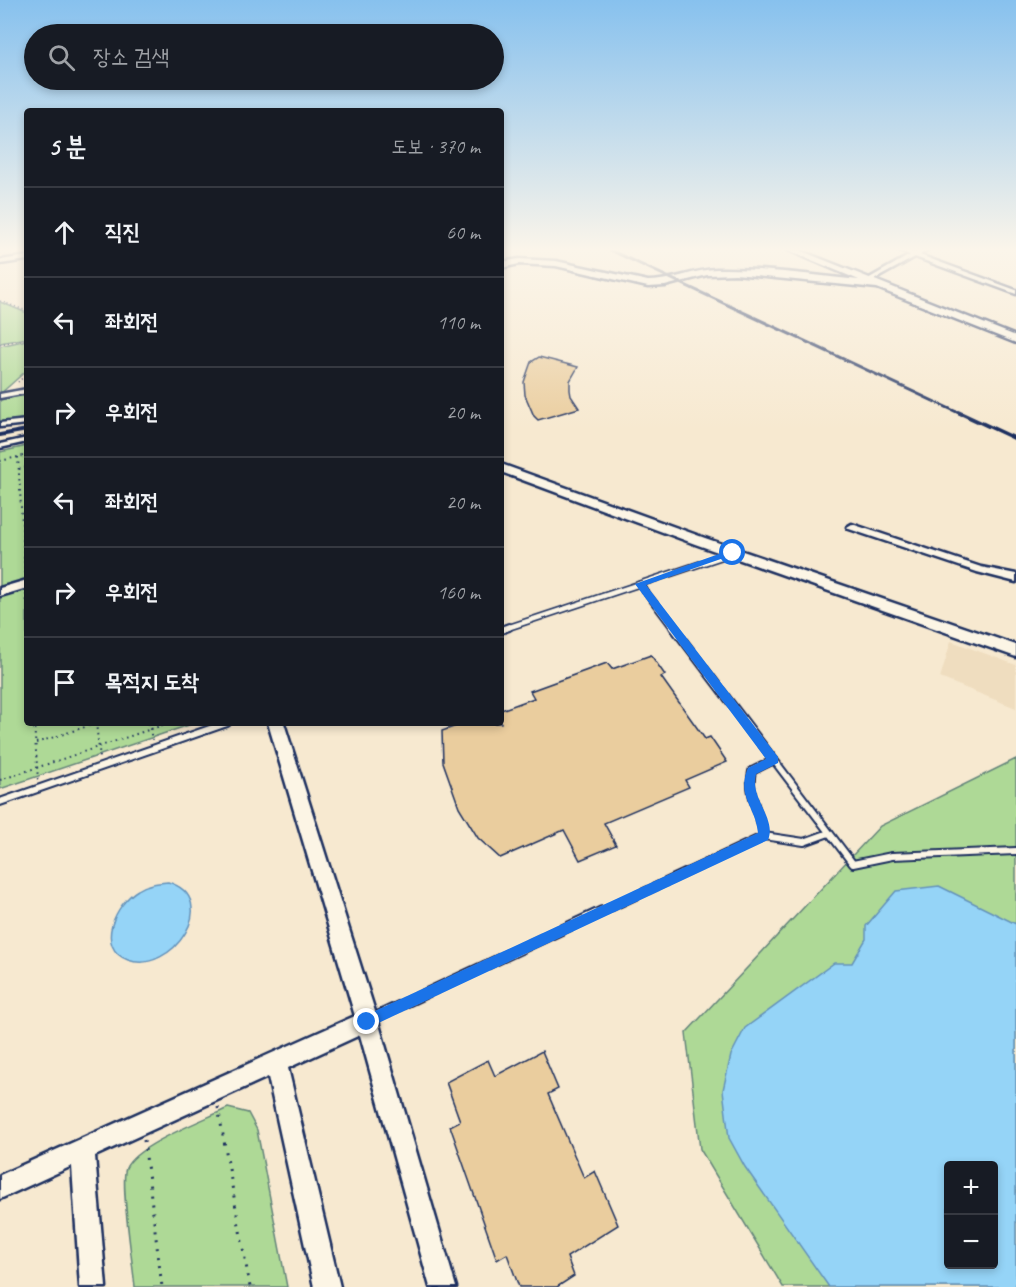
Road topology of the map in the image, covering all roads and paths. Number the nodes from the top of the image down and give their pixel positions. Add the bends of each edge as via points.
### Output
1 (943, 310) edge
2 (1016, 339) edge
3 (24, 340) edge
4 (0, 344) edge
5 (24, 392) edge
6 (0, 396) edge
7 (24, 422) edge
8 (0, 425) edge
9 (24, 441) edge
10 (0, 446) edge
11 (24, 456) edge
12 (18, 457) junction
13 (0, 461) edge
14 (24, 468) edge
15 (19, 469) junction
16 (504, 469) edge
17 (852, 527) dead end
18 (22, 528) joint
19 (733, 553) junction
20 (24, 556) edge
21 (1016, 578) edge
22 (640, 584) junction
23 (24, 586) edge
24 (0, 592) edge
25 (504, 629) edge
26 (1016, 651) edge
27 (34, 726) edge
28 (87, 726) edge
29 (96, 726) edge
30 (150, 726) edge
31 (160, 726) edge
32 (218, 726) edge
33 (277, 726) edge
34 (150, 729) junction
35 (36, 743) junction
36 (99, 747) junction
37 (153, 749) junction
38 (774, 760) junction
39 (37, 767) junction
40 (101, 767) junction
41 (0, 780) edge
42 (38, 789) junction
43 (0, 802) edge
44 (829, 833) junction
45 (764, 836) junction
46 (1016, 851) edge
47 (367, 1022) junction
48 (276, 1062) junction
49 (214, 1090) junction
50 (142, 1122) junction
51 (83, 1149) junction
52 (0, 1187) edge
53 (93, 1287) edge
54 (162, 1287) edge
55 (250, 1287) edge
56 (327, 1287) edge
57 (443, 1287) edge

1 - 2 street
3 - 4 path
5 - 6 street
7 - 8 street
9 - 10 street
11 - 12 path
12 - 13 path
12 - 15 path
14 - 15 path
15 - 18 path
16 - 19 street
17 - 21 street via 980,570
18 - 20 path
19 - 22 lane
19 - 26 street
22 - 25 lane
22 - 38 lane
23 - 24 street
27 - 35 path
28 - 35 path
29 - 36 path
30 - 34 path
31 - 34 path
32 - 37 lane
33 - 47 street
34 - 36 path
34 - 37 path
35 - 39 path
36 - 39 path
36 - 40 path
37 - 40 lane
38 - 44 lane
38 - 45 lane via 752,771 748,782
39 - 41 path
39 - 42 path
40 - 42 lane
42 - 43 lane
44 - 45 lane via 804,843
44 - 46 lane via 853,864 892,856
45 - 47 lane
47 - 48 street
47 - 57 street
48 - 49 street
48 - 56 street
49 - 50 street
49 - 55 path
50 - 51 street
50 - 54 path
51 - 52 street
51 - 53 street

